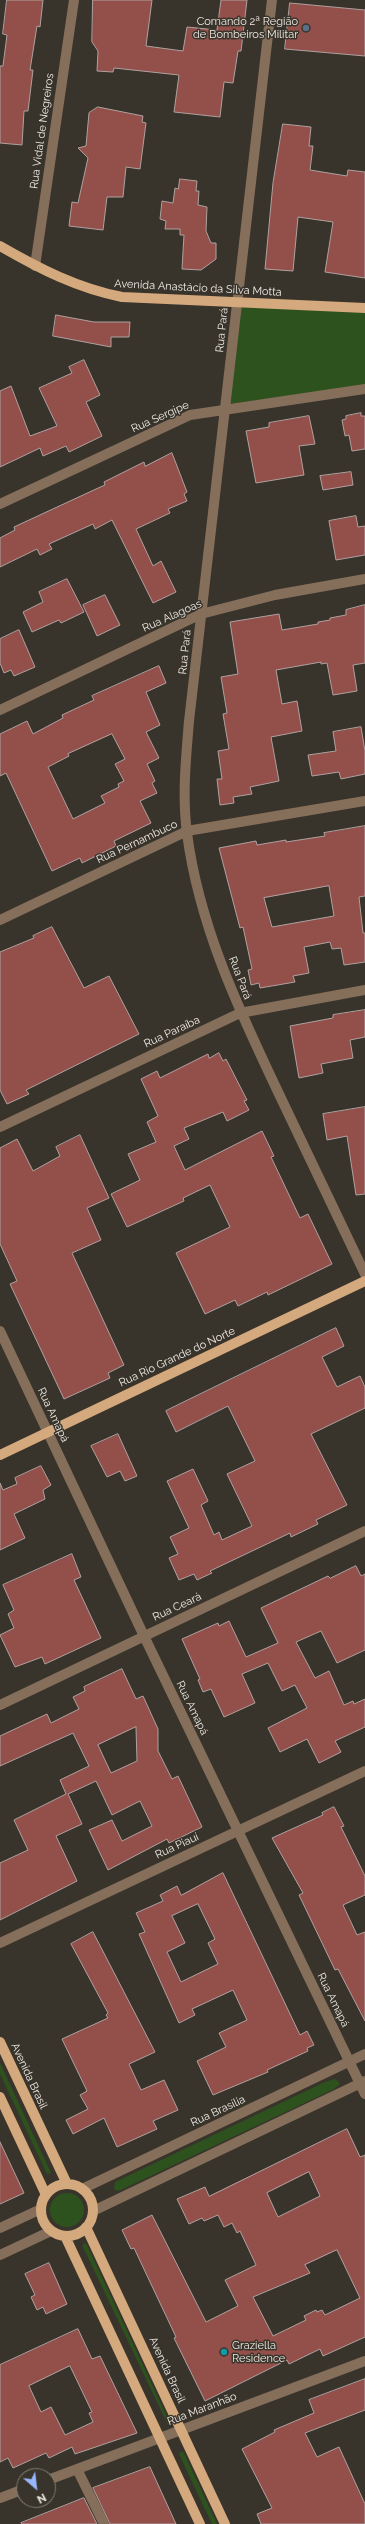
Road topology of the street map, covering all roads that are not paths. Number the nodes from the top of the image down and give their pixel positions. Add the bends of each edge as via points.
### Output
1 (74, 0) edge
2 (272, 0) edge
3 (0, 246) edge
4 (35, 266) junction
5 (237, 303) junction
6 (365, 308) edge
7 (365, 389) edge
8 (225, 408) junction
9 (0, 504) edge
10 (365, 579) edge
11 (201, 614) junction
12 (0, 710) edge
13 (365, 801) edge
14 (187, 831) junction
15 (0, 920) edge
16 (365, 990) edge
17 (240, 1013) junction
18 (0, 1127) edge
19 (365, 1274) edge
20 (365, 1281) edge
21 (0, 1331) edge
22 (48, 1432) junction
23 (0, 1455) edge
24 (365, 1531) edge
25 (144, 1636) junction
26 (0, 1704) edge
27 (365, 1771) edge
28 (238, 1831) junction
29 (0, 1944) edge
30 (0, 2042) edge
31 (365, 2054) edge
32 (350, 2062) junction
33 (362, 2082) edge
34 (365, 2094) edge
35 (0, 2097) edge
36 (66, 2184) junction
37 (82, 2189) junction
38 (46, 2195) junction
39 (40, 2209) junction
40 (93, 2211) junction
41 (86, 2227) junction
42 (0, 2228) edge
43 (51, 2231) junction
44 (65, 2236) junction
45 (0, 2255) edge
46 (365, 2361) edge
47 (181, 2430) junction
48 (160, 2438) junction
49 (77, 2469) junction
50 (56, 2477) edge
51 (16, 2492) edge
52 (0, 2498) edge
53 (104, 2524) edge
54 (200, 2524) edge
55 (225, 2524) edge

1 - 4 street, Rua Vidal de Negreiros
2 - 5 street, Rua Pará
3 - 4 main road, Avenida Anastácio da Silva Motta
4 - 5 main road, Avenida Anastácio da Silva Motta via 65,281 96,292 122,297
5 - 6 main road, Avenida Anastácio da Silva Motta
5 - 8 street, Rua Pará
7 - 8 street, Rua Sergipe
8 - 9 street, Rua Sergipe via 190,415
8 - 11 street, Rua Pará
10 - 11 street, Rua Alagoas via 275,595
11 - 12 street, Rua Alagoas
11 - 14 street, Rua Pará via 186,759
13 - 14 street, Rua Pernambuco
14 - 15 street, Rua Pernambuco
14 - 17 street, Rua Pará via 203,911
16 - 17 street, Rua Paraíba
17 - 18 street, Rua Paraíba
17 - 19 street, Rua Pará
20 - 22 main road, Rua Rio Grande do Norte
21 - 22 street, Rua Amapá
22 - 23 main road, Rua Rio Grande do Norte
22 - 25 street, Rua Amapá
24 - 25 street, Rua Ceará
25 - 26 street, Rua Ceará
25 - 28 street, Rua Amapá
27 - 28 street, Rua Piauí
28 - 29 street, Rua Piauí
28 - 32 street, Rua Amapá
30 - 36 main road, Avenida Brasil
31 - 32 street, Rua Brasília
32 - 33 street, Rua Amapá
32 - 37 street, Rua Brasília
33 - 34 street, Rua Amapá
33 - 40 street
35 - 38 main road
36 - 37 main road
36 - 38 main road via 52,2189
37 - 40 main road via 92,2203
38 - 39 main road
39 - 42 street
39 - 43 main road
40 - 41 main road
41 - 44 main road via 81,2232
41 - 47 main road, Avenida Brasil
43 - 44 main road
43 - 45 street
44 - 48 main road
46 - 47 street, Rua Maranhão
47 - 48 street, Rua Maranhão
47 - 55 main road, Avenida Brasil
48 - 49 street, Rua Maranhão
48 - 54 main road
49 - 50 street, Rua Maranhão
49 - 53 street
51 - 52 street

